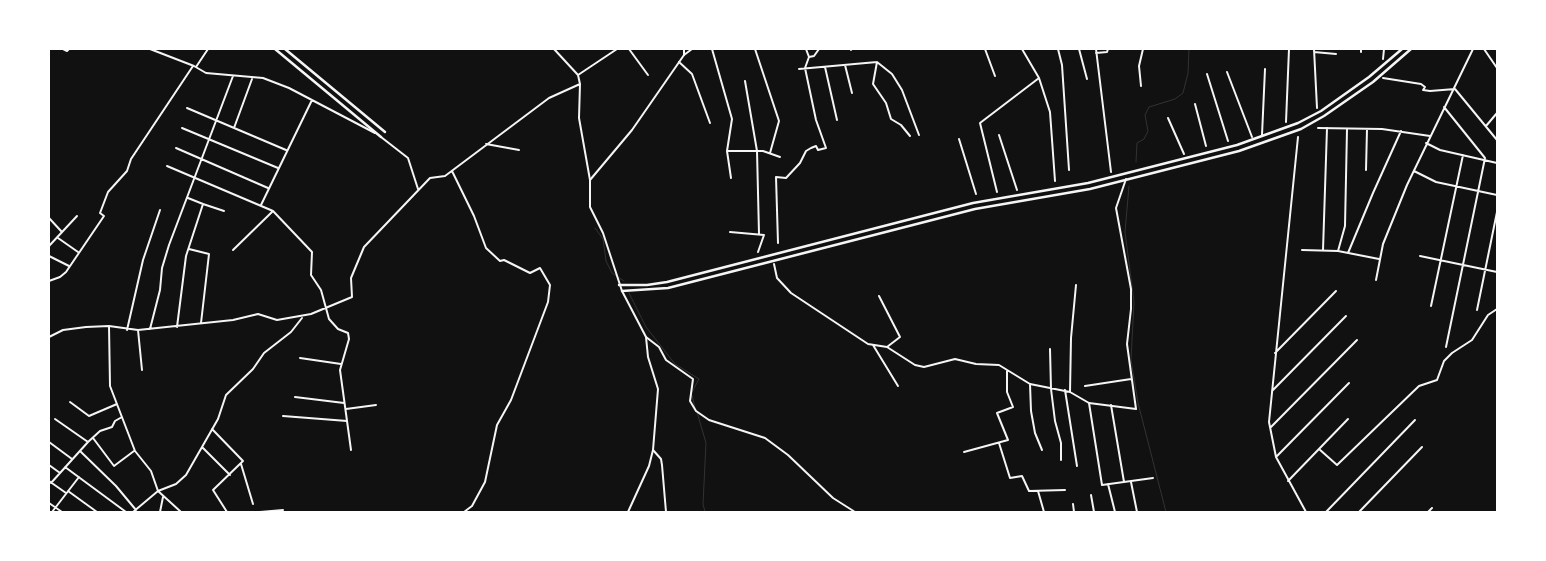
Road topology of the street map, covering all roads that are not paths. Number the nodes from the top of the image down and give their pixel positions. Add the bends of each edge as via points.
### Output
1 (63, 49) edge
2 (69, 49) edge
3 (150, 49) edge
4 (208, 49) edge
5 (275, 49) edge
6 (285, 49) edge
7 (554, 49) edge
8 (617, 49) edge
9 (629, 49) edge
10 (684, 49) edge
11 (692, 49) edge
12 (712, 49) edge
13 (755, 49) edge
14 (806, 49) edge
15 (819, 49) edge
16 (984, 49) edge
17 (1022, 49) edge
18 (1058, 49) edge
19 (1079, 49) edge
20 (1096, 49) edge
21 (1108, 49) edge
22 (1143, 49) edge
23 (1289, 49) edge
24 (1314, 49) edge
25 (1384, 49) edge
26 (1402, 49) edge
27 (1411, 49) edge
28 (1473, 49) edge
29 (1484, 49) edge
30 (1314, 52) junction
31 (1096, 53) junction
32 (1336, 54) dead end
33 (684, 56) junction
34 (808, 57) junction
35 (1384, 59) dead end
36 (679, 62) junction
37 (878, 62) junction
38 (845, 64) junction
39 (194, 66) junction
40 (825, 67) junction
41 (805, 68) junction
42 (1497, 68) edge
43 (800, 69) dead end
44 (1265, 69) dead end
45 (1227, 72) dead end
46 (1207, 74) dead end
47 (578, 75) junction
48 (648, 75) dead end
49 (233, 76) junction
50 (995, 76) dead end
51 (252, 77) junction
52 (1039, 78) junction
53 (1087, 78) dead end
54 (1383, 78) dead end
55 (745, 81) dead end
56 (580, 84) junction
57 (1141, 86) dead end
58 (1455, 89) junction
59 (852, 93) dead end
60 (312, 100) junction
61 (1195, 104) dead end
62 (1444, 107) junction
63 (187, 108) dead end
64 (1317, 108) dead end
65 (1497, 113) edge
66 (1168, 118) dead end
67 (837, 120) dead end
68 (216, 121) junction
69 (1286, 122) dead end
70 (710, 123) dead end
71 (1486, 126) junction
72 (182, 128) dead end
73 (234, 128) junction
74 (1318, 128) dead end
75 (1327, 128) junction
76 (1347, 129) junction
77 (1367, 129) junction
78 (1401, 131) junction
79 (385, 132) dead end
80 (919, 135) dead end
81 (999, 135) dead end
82 (1262, 135) dead end
83 (910, 136) dead end
84 (1430, 136) junction
85 (381, 137) junction
86 (1252, 137) dead end
87 (1298, 137) dead end
88 (959, 139) dead end
89 (209, 140) junction
90 (1497, 140) edge
91 (1228, 141) dead end
92 (1426, 143) junction
93 (486, 144) junction
94 (1206, 146) dead end
95 (176, 148) dead end
96 (286, 150) junction
97 (520, 150) dead end
98 (727, 151) junction
99 (757, 151) junction
100 (770, 153) junction
101 (1184, 154) dead end
102 (1463, 155) junction
103 (780, 157) dead end
104 (202, 159) junction
105 (1485, 160) junction
106 (1497, 163) edge
107 (167, 166) dead end
108 (278, 168) junction
109 (1069, 170) dead end
110 (1366, 170) dead end
111 (452, 171) junction
112 (1414, 171) junction
113 (1111, 172) dead end
114 (195, 178) junction
115 (731, 178) dead end
116 (590, 180) junction
117 (1126, 180) junction
118 (1055, 181) dead end
119 (1455, 186) junction
120 (269, 188) junction
121 (418, 189) junction
122 (1016, 190) dead end
123 (1479, 191) junction
124 (997, 192) dead end
125 (976, 194) dead end
126 (1497, 195) edge
127 (188, 198) junction
128 (203, 204) junction
129 (261, 205) junction
130 (160, 210) dead end
131 (273, 211) junction
132 (224, 212) dead end
133 (1497, 212) edge
134 (77, 216) dead end
135 (49, 218) edge
136 (62, 232) junction
137 (730, 232) dead end
138 (759, 234) junction
139 (58, 238) junction
140 (778, 243) dead end
141 (49, 246) edge
142 (188, 248) junction
143 (234, 250) dead end
144 (1302, 250) dead end
145 (1323, 250) junction
146 (1338, 251) junction
147 (78, 252) junction
148 (758, 252) dead end
149 (1348, 254) junction
150 (49, 256) edge
151 (1420, 256) dead end
152 (1379, 259) junction
153 (1441, 261) junction
154 (774, 264) dead end
155 (1463, 265) junction
156 (69, 267) junction
157 (1485, 270) junction
158 (1497, 272) edge
159 (49, 280) edge
160 (1376, 280) dead end
161 (620, 285) junction
162 (1076, 285) dead end
163 (622, 291) junction
164 (1336, 291) dead end
165 (879, 296) dead end
166 (1431, 306) dead end
167 (1497, 309) edge
168 (326, 310) junction
169 (1477, 310) dead end
170 (302, 316) junction
171 (1346, 316) dead end
172 (201, 323) junction
173 (109, 326) junction
174 (178, 327) junction
175 (150, 329) junction
176 (127, 330) junction
177 (138, 330) junction
178 (49, 337) edge
179 (646, 337) junction
180 (1358, 340) dead end
181 (874, 345) junction
182 (887, 347) junction
183 (1446, 347) dead end
184 (1050, 349) dead end
185 (1275, 354) junction
186 (300, 358) dead end
187 (341, 364) junction
188 (142, 370) dead end
189 (1007, 370) junction
190 (1132, 379) junction
191 (1349, 383) dead end
192 (1030, 384) junction
193 (898, 386) dead end
194 (1084, 386) dead end
195 (1051, 389) junction
196 (1065, 390) junction
197 (1272, 391) junction
198 (1070, 392) junction
199 (295, 397) dead end
200 (70, 402) dead end
201 (344, 402) junction
202 (1089, 403) junction
203 (117, 404) junction
204 (376, 404) dead end
205 (1111, 406) junction
206 (346, 409) junction
207 (283, 416) dead end
208 (122, 417) junction
209 (55, 419) dead end
210 (1348, 419) dead end
211 (1415, 420) dead end
212 (347, 422) junction
213 (1270, 428) junction
214 (212, 429) junction
215 (93, 438) junction
216 (49, 442) edge
217 (88, 442) junction
218 (999, 443) junction
219 (202, 447) junction
220 (1422, 447) dead end
221 (1319, 449) junction
222 (351, 450) dead end
223 (653, 450) junction
224 (1042, 450) dead end
225 (80, 451) junction
226 (134, 451) junction
227 (964, 452) dead end
228 (1276, 457) junction
229 (72, 459) junction
230 (1061, 460) dead end
231 (49, 464) edge
232 (241, 464) junction
233 (1077, 466) dead end
234 (65, 468) junction
235 (60, 473) junction
236 (230, 475) junction
237 (79, 477) junction
238 (1154, 478) dead end
239 (1288, 481) junction
240 (50, 482) edge
241 (1124, 482) junction
242 (1131, 482) junction
243 (1108, 484) junction
244 (1066, 490) dead end
245 (158, 491) junction
246 (1038, 491) junction
247 (67, 492) junction
248 (1091, 495) dead end
249 (163, 498) junction
250 (49, 503) edge
251 (253, 504) dead end
252 (1073, 504) dead end
253 (56, 508) junction
254 (1432, 508) dead end
255 (136, 510) junction
256 (283, 510) dead end
257 (52, 512) edge
258 (62, 512) edge
259 (97, 512) edge
260 (126, 512) edge
261 (133, 512) edge
262 (160, 512) edge
263 (181, 512) edge
264 (227, 512) edge
265 (260, 512) edge
266 (464, 512) edge
267 (628, 512) edge
268 (666, 512) edge
269 (855, 512) edge
270 (1044, 512) edge
271 (1074, 512) edge
272 (1094, 512) edge
273 (1115, 512) edge
274 (1137, 512) edge
275 (1306, 512) edge
276 (1326, 512) edge
277 (1360, 512) edge
278 (1428, 512) edge

1 - 2 street
3 - 39 street
4 - 39 street
5 - 85 main road
6 - 79 main road
7 - 47 street
8 - 47 street
9 - 48 street
10 - 33 street
11 - 33 street
12 - 98 street via 732,119
13 - 100 street via 779,121
14 - 34 street
15 - 34 street via 814,56
16 - 50 street
17 - 52 street
18 - 109 street via 1063,75
19 - 53 street
20 - 31 street
21 - 31 street via 1107,52
22 - 57 street via 1139,66
23 - 69 street
24 - 30 street
25 - 35 street
26 - 161 main road via 1320,111 1298,123 1237,145 1088,183 974,204 667,282
27 - 117 main road via 1344,103 1300,129 1239,151
28 - 58 street
29 - 42 street
30 - 32 street
30 - 64 street
31 - 113 street
33 - 36 street
34 - 41 street
36 - 70 street via 692,74
36 - 116 street via 632,130
37 - 38 street
37 - 80 street via 892,74 902,90
37 - 83 street via 873,84 886,103 891,119
38 - 40 street
38 - 59 street
39 - 49 street via 206,73
39 - 147 street via 131,159 127,171 108,192 100,213 104,216
40 - 41 street
40 - 67 street
41 - 43 street
41 - 140 street via 816,120 826,148 811,148 786,178 776,176
44 - 82 street
45 - 86 street
46 - 91 street
47 - 56 street
49 - 51 street
49 - 68 street
51 - 60 street via 263,78
51 - 73 street
52 - 118 street via 1050,112
52 - 124 street via 980,122
54 - 58 street via 1421,84 1423,90
55 - 99 street
56 - 93 street via 549,98
56 - 116 street via 580,118
58 - 62 street
58 - 71 street
60 - 85 street
60 - 96 street
61 - 94 street
62 - 84 street
62 - 105 street
63 - 68 street
65 - 71 street
66 - 101 street
68 - 73 street
68 - 89 street
71 - 90 street
72 - 89 street
73 - 96 street
74 - 75 street
75 - 76 street
75 - 145 street
76 - 77 street
76 - 146 street via 1345,226
77 - 78 street
77 - 110 street
78 - 84 street
78 - 149 street
81 - 122 street
84 - 92 street
85 - 121 street via 408,158
87 - 185 street
88 - 125 street
89 - 104 street
89 - 108 street
92 - 102 street
92 - 112 street
93 - 97 street
93 - 111 street
95 - 104 street
96 - 108 street
98 - 99 street
98 - 115 street
99 - 100 street
99 - 138 street
100 - 103 street
102 - 105 street
102 - 119 street
104 - 114 street
104 - 120 street
105 - 106 street
105 - 123 street
107 - 114 street
108 - 120 street
111 - 121 street via 445,176 430,178
111 - 266 street via 486,248 500,261 530,273 540,268 550,285 548,302 514,391 497,425 485,482 472,506
112 - 119 street via 1436,182
112 - 152 street
114 - 127 street
114 - 129 street
116 - 161 street via 590,207 603,233
117 - 163 main road via 975,210 668,288
117 - 190 street via 1116,208 1131,289 1127,344
119 - 123 street
119 - 153 street
120 - 129 street
121 - 168 street via 364,247 351,278 352,297
123 - 126 street
123 - 155 street
127 - 128 street
127 - 175 street via 166,253
128 - 132 street
128 - 142 street
129 - 131 street
130 - 176 street via 143,260
131 - 143 street
131 - 168 street via 312,252 311,275 322,290
133 - 157 street
134 - 136 street
135 - 136 street
136 - 139 street
137 - 138 street
138 - 148 street via 764,235
139 - 141 street
139 - 147 street
142 - 172 street via 209,254
142 - 174 street
144 - 145 street
145 - 146 street
146 - 149 street
147 - 156 street
149 - 152 street
150 - 156 street
151 - 153 street
152 - 160 street
153 - 155 street
153 - 166 street
154 - 181 street via 777,278 791,293 835,324
155 - 157 street
155 - 183 street
156 - 159 street via 60,277
157 - 158 street
157 - 169 street
161 - 163 street
162 - 198 street
163 - 179 street
164 - 185 street
165 - 182 street via 900,337
167 - 221 street via 1488,315 1472,340 1444,361 1436,380 1419,386 1336,465
168 - 170 street
168 - 187 street via 338,329 348,333
170 - 172 street via 277,320 258,314
170 - 214 street via 291,332 264,353 253,369 226,395
171 - 197 street
172 - 174 street
173 - 176 street
173 - 178 street via 63,330
173 - 203 street via 108,376
174 - 175 street
175 - 177 street
176 - 177 street
177 - 188 street
179 - 223 street via 648,357 658,389
179 - 269 street via 666,360 693,379 690,401 696,411 709,420 766,438 833,498
180 - 213 street
181 - 182 street
181 - 193 street
182 - 189 street via 915,365 924,367 962,359 976,364 999,365
184 - 195 street
185 - 197 street
186 - 187 street
187 - 201 street
189 - 192 street
189 - 218 street via 1007,392 1013,407 997,413 1008,440
190 - 194 street
190 - 205 street via 1136,409
191 - 228 street
192 - 195 street
192 - 224 street via 1031,411
195 - 196 street
195 - 230 street
196 - 198 street
196 - 233 street
197 - 213 street
198 - 202 street
199 - 201 street
200 - 203 street via 89,416
201 - 206 street
202 - 205 street
202 - 243 street via 1102,485
203 - 208 street
204 - 206 street
205 - 241 street
206 - 212 street
207 - 212 street
208 - 215 street
208 - 226 street
209 - 217 street
210 - 221 street
211 - 276 street
212 - 222 street
213 - 228 street
214 - 219 street
214 - 232 street via 242,461
215 - 217 street
215 - 226 street via 114,466
216 - 229 street
217 - 225 street
218 - 227 street
218 - 246 street via 1010,478 1022,476 1029,492
219 - 236 street
219 - 245 street via 186,475 176,484
220 - 277 street
221 - 239 street
223 - 267 street
223 - 268 street via 661,459
225 - 229 street
225 - 255 street
226 - 245 street via 150,471
228 - 239 street
229 - 234 street
231 - 235 street
232 - 236 street
232 - 251 street
234 - 235 street
234 - 237 street
235 - 240 street
236 - 264 street via 213,490
237 - 247 street
237 - 260 street
238 - 242 street
239 - 275 street
240 - 247 street
241 - 242 street
241 - 243 street
242 - 274 street
243 - 273 street
244 - 246 street
245 - 249 street
245 - 255 street
246 - 270 street
247 - 253 street
247 - 259 street
248 - 272 street
249 - 262 street
249 - 263 street
250 - 253 street
252 - 271 street
253 - 257 street
253 - 258 street
254 - 278 street
255 - 261 street
256 - 265 street

